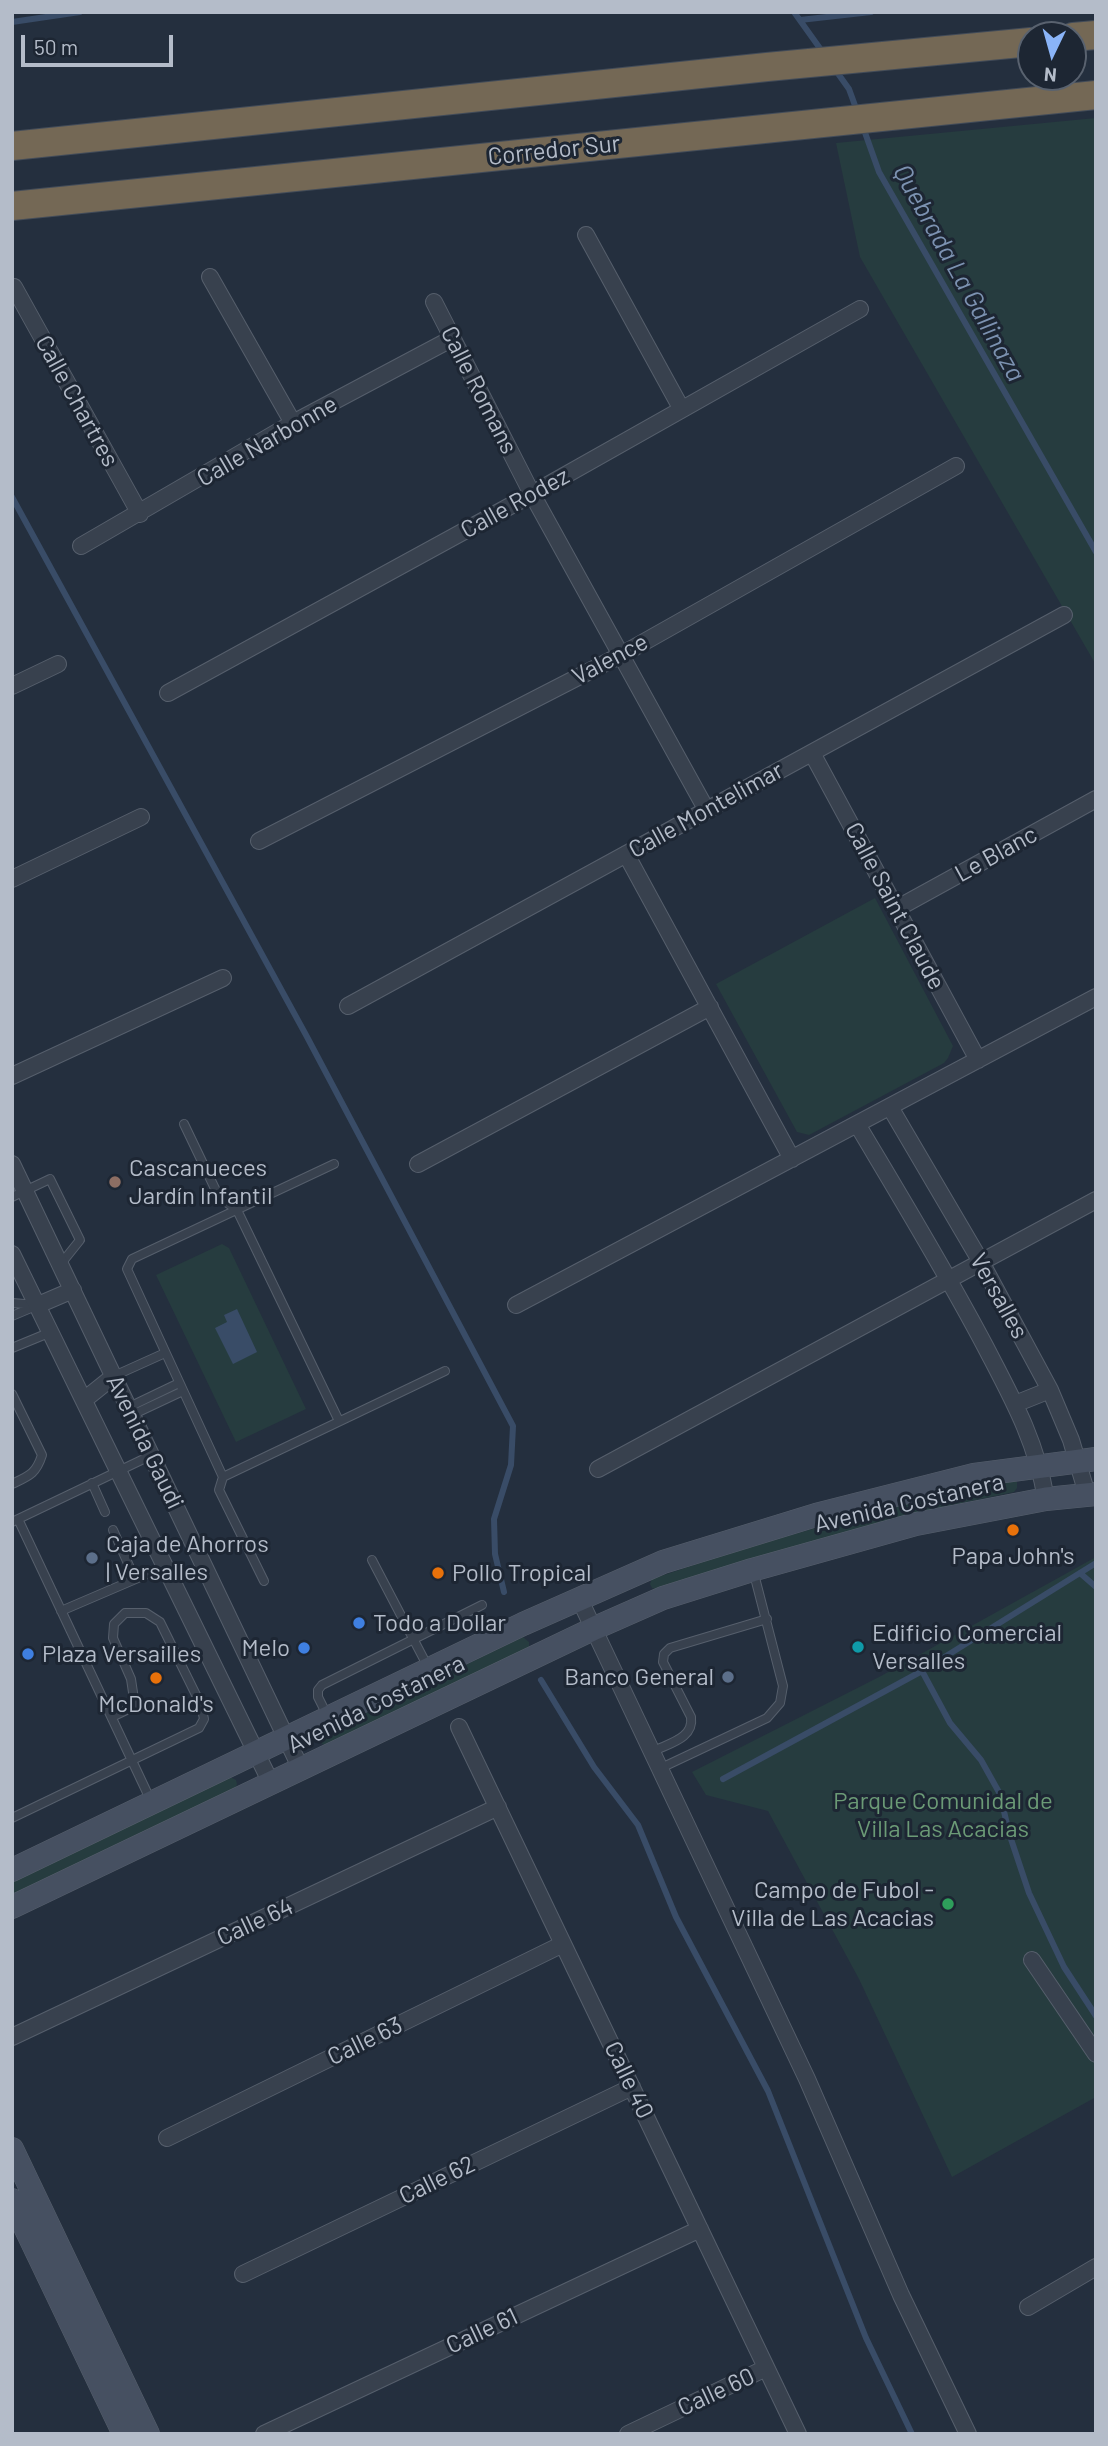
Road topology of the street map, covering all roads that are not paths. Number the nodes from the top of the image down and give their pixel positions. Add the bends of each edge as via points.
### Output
1 (1017, 42) edge
2 (1096, 95) edge
3 (12, 146) edge
4 (12, 205) edge
5 (586, 234) dead end
6 (210, 278) dead end
7 (15, 287) dead end
8 (434, 302) dead end
9 (860, 309) dead end
10 (453, 338) junction
11 (681, 408) junction
12 (293, 423) junction
13 (956, 466) dead end
14 (532, 494) junction
15 (140, 514) junction
16 (81, 546) dead end
17 (1064, 615) dead end
18 (621, 654) junction
19 (58, 664) dead end
20 (12, 686) edge
21 (168, 693) dead end
22 (811, 752) junction
23 (1096, 799) edge
24 (706, 809) junction
25 (141, 817) dead end
26 (259, 841) dead end
27 (626, 854) junction
28 (12, 879) edge
29 (896, 909) junction
30 (223, 978) dead end
31 (1096, 997) edge
32 (348, 1006) dead end
33 (709, 1007) junction
34 (978, 1060) junction
35 (12, 1076) edge
36 (890, 1107) junction
37 (184, 1124) dead end
38 (858, 1124) junction
39 (792, 1159) junction
40 (12, 1164) edge
41 (334, 1164) dead end
42 (418, 1164) dead end
43 (16, 1189) edge
44 (1096, 1200) edge
45 (237, 1210) junction
46 (12, 1254) edge
47 (981, 1262) junction
48 (60, 1265) junction
49 (950, 1279) junction
50 (72, 1290) junction
51 (12, 1303) edge
52 (38, 1305) junction
53 (516, 1306) dead end
54 (12, 1316) edge
55 (51, 1332) junction
56 (12, 1348) edge
57 (166, 1353) junction
58 (445, 1371) dead end
59 (114, 1376) junction
60 (181, 1387) junction
61 (1050, 1390) junction
62 (12, 1394) edge
63 (84, 1399) junction
64 (1015, 1404) junction
65 (130, 1411) junction
66 (339, 1421) junction
67 (152, 1455) junction
68 (1087, 1460) edge
69 (1040, 1465) junction
70 (598, 1469) dead end
71 (119, 1470) junction
72 (223, 1477) junction
73 (92, 1483) junction
74 (12, 1484) edge
75 (1092, 1494) edge
76 (1046, 1499) junction
77 (105, 1512) dead end
78 (15, 1520) edge
79 (113, 1530) dead end
80 (372, 1560) dead end
81 (166, 1566) junction
82 (752, 1570) junction
83 (135, 1579) junction
84 (264, 1581) dead end
85 (579, 1598) junction
86 (482, 1605) dead end
87 (61, 1611) junction
88 (767, 1619) junction
89 (595, 1628) junction
90 (413, 1639) junction
91 (429, 1669) junction
92 (112, 1717) junction
93 (329, 1717) junction
94 (459, 1727) dead end
95 (287, 1738) junction
96 (654, 1751) junction
97 (257, 1752) junction
98 (132, 1761) junction
99 (661, 1768) junction
100 (301, 1769) junction
101 (271, 1783) junction
102 (152, 1803) junction
103 (498, 1807) junction
104 (12, 1818) edge
105 (12, 1870) edge
106 (12, 1907) edge
107 (563, 1944) junction
108 (1032, 1960) dead end
109 (12, 2037) edge
110 (1096, 2054) edge
111 (632, 2087) junction
112 (167, 2138) dead end
113 (12, 2149) edge
114 (12, 2200) edge
115 (700, 2229) junction
116 (1096, 2267) edge
117 (243, 2274) dead end
118 (1028, 2307) dead end
119 (766, 2368) junction
120 (124, 2434) edge
121 (148, 2434) edge
122 (264, 2434) edge
123 (628, 2434) edge
124 (798, 2434) edge
125 (968, 2434) edge

1 - 3 highway
2 - 4 highway, Corredor Sur
5 - 11 street
6 - 12 street
7 - 15 street, Calle Chartres
8 - 10 street, Calle Romans
9 - 11 street, Calle Rodez
10 - 12 street, Calle Narbonne
10 - 14 street, Calle Romans
11 - 14 street, Calle Rodez
12 - 15 street, Calle Narbonne
13 - 18 street, Valence
14 - 18 street, Calle Romans
14 - 21 street, Calle Rodez
15 - 16 street, Calle Narbonne
17 - 22 street, Calle Montelimar
18 - 24 street, Calle Romans
18 - 26 street, Valence
19 - 20 street
22 - 24 street, Calle Montelimar
22 - 29 street, Calle Saint Claude
23 - 29 street, Le Blanc
24 - 27 street, Calle Montelimar
25 - 28 street
27 - 32 street, Calle Montelimar
27 - 33 street
29 - 34 street, Calle Saint Claude
30 - 35 street
31 - 34 street
33 - 39 street
33 - 42 street
34 - 36 street
36 - 38 street
36 - 47 street, Versalles
37 - 45 lane via 219,1197
38 - 39 street
38 - 49 street, Versalles
39 - 53 street
40 - 43 street, Avenida Gaudi
41 - 45 lane
43 - 48 street, Avenida Gaudi
43 - 48 lane via 50,1180 80,1240
44 - 47 street
45 - 57 lane via 132,1259 127,1269
45 - 66 lane
46 - 52 street, Avenida Gaudi
47 - 49 street
47 - 61 street, Versalles
48 - 50 street, Avenida Gaudi
49 - 64 street, Versalles
49 - 70 street
50 - 52 street
50 - 59 street, Avenida Gaudi
51 - 52 lane
52 - 54 lane
52 - 55 street, Avenida Gaudi
55 - 56 lane
55 - 63 street, Avenida Gaudi
57 - 59 lane
57 - 60 lane
58 - 66 lane
59 - 63 street
59 - 65 street, Avenida Gaudi
60 - 65 lane
60 - 72 lane
61 - 64 street
61 - 68 street, Versalles
62 - 74 lane via 42,1455 38,1467
63 - 71 street, Avenida Gaudi
64 - 69 street, Versalles
65 - 67 street, Avenida Gaudi
66 - 72 lane
67 - 71 lane
67 - 95 street, Avenida Gaudi
68 - 69 street, Avenida Costanera
68 - 75 street, Versalles
69 - 76 street, Versalles
69 - 85 street, Avenida Costanera via 974,1475 816,1515 663,1562
71 - 73 lane
71 - 81 street, Avenida Gaudi
72 - 84 lane via 219,1490
73 - 77 lane
73 - 78 lane
75 - 76 street, Avenida Costanera
76 - 82 street, Avenida Costanera via 916,1524
78 - 87 lane
79 - 83 lane
80 - 90 lane
81 - 83 lane
81 - 97 street, Avenida Gaudi
82 - 88 lane
82 - 89 street, Avenida Costanera via 663,1598
83 - 87 lane
85 - 89 street
85 - 91 street, Avenida Costanera
86 - 90 lane
87 - 92 lane
88 - 96 lane via 670,1648 664,1654 663,1662 692,1727 688,1734
88 - 99 lane via 783,1686 780,1703 767,1718
89 - 96 street
89 - 100 street, Avenida Costanera
90 - 91 lane
90 - 93 lane via 322,1685 318,1697
91 - 93 street, Avenida Costanera
92 - 98 lane
92 - 98 lane via 135,1706 131,1679 113,1638 114,1624 125,1613 146,1613 160,1622 204,1719 199,1728
93 - 95 street, Avenida Costanera
94 - 103 street, Calle 40
95 - 97 street, Avenida Costanera
95 - 100 street, Avenida Gaudi
96 - 99 street
97 - 101 street, Avenida Gaudi
97 - 102 street, Avenida Costanera
98 - 102 lane
98 - 104 lane
99 - 125 street
100 - 101 street, Avenida Costanera
101 - 106 street, Avenida Costanera
102 - 105 street, Avenida Costanera
103 - 107 street, Calle 40
103 - 109 street, Calle 64
107 - 111 street, Calle 40
107 - 112 street, Calle 63
108 - 110 street
111 - 115 street, Calle 40
111 - 117 street, Calle 62
113 - 121 street
114 - 120 street
115 - 119 street, Calle 40
115 - 122 street, Calle 61
116 - 118 street
119 - 123 street, Calle 60
119 - 124 street, Calle 40

